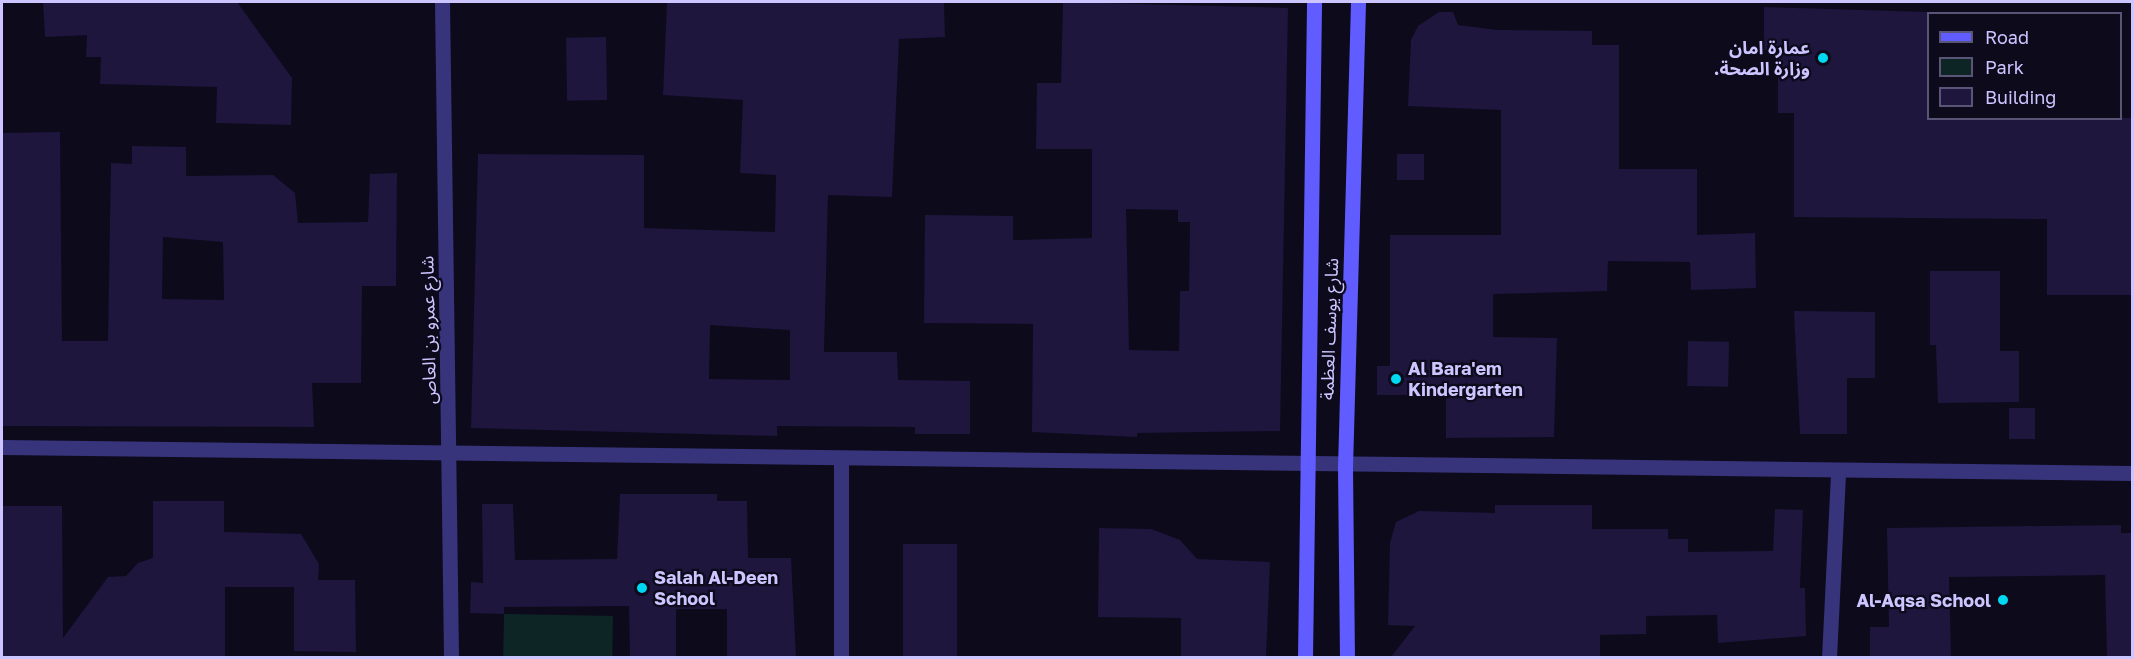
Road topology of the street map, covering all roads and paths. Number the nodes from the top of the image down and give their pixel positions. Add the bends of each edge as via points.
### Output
1 (442, 2) edge
2 (1314, 2) edge
3 (1358, 2) edge
4 (2, 447) edge
5 (450, 450) junction
6 (841, 458) junction
7 (1305, 467) junction
8 (1345, 468) junction
9 (1838, 473) junction
10 (2133, 473) edge
11 (451, 657) edge
12 (841, 657) edge
13 (1305, 657) edge
14 (1347, 657) edge
15 (1829, 657) edge

1 - 5 street, شارع عمرو بن العاص
2 - 7 street, شارع يوسف العظمة
3 - 8 street, شارع يوسف العظمة
4 - 5 street
5 - 6 street
5 - 11 street, شارع عمرو بن العاص
6 - 7 street
6 - 12 street
7 - 8 street
7 - 13 street, شارع يوسف العظمة
8 - 9 street
8 - 14 street, شارع يوسف العظمة
9 - 10 street
9 - 15 street

